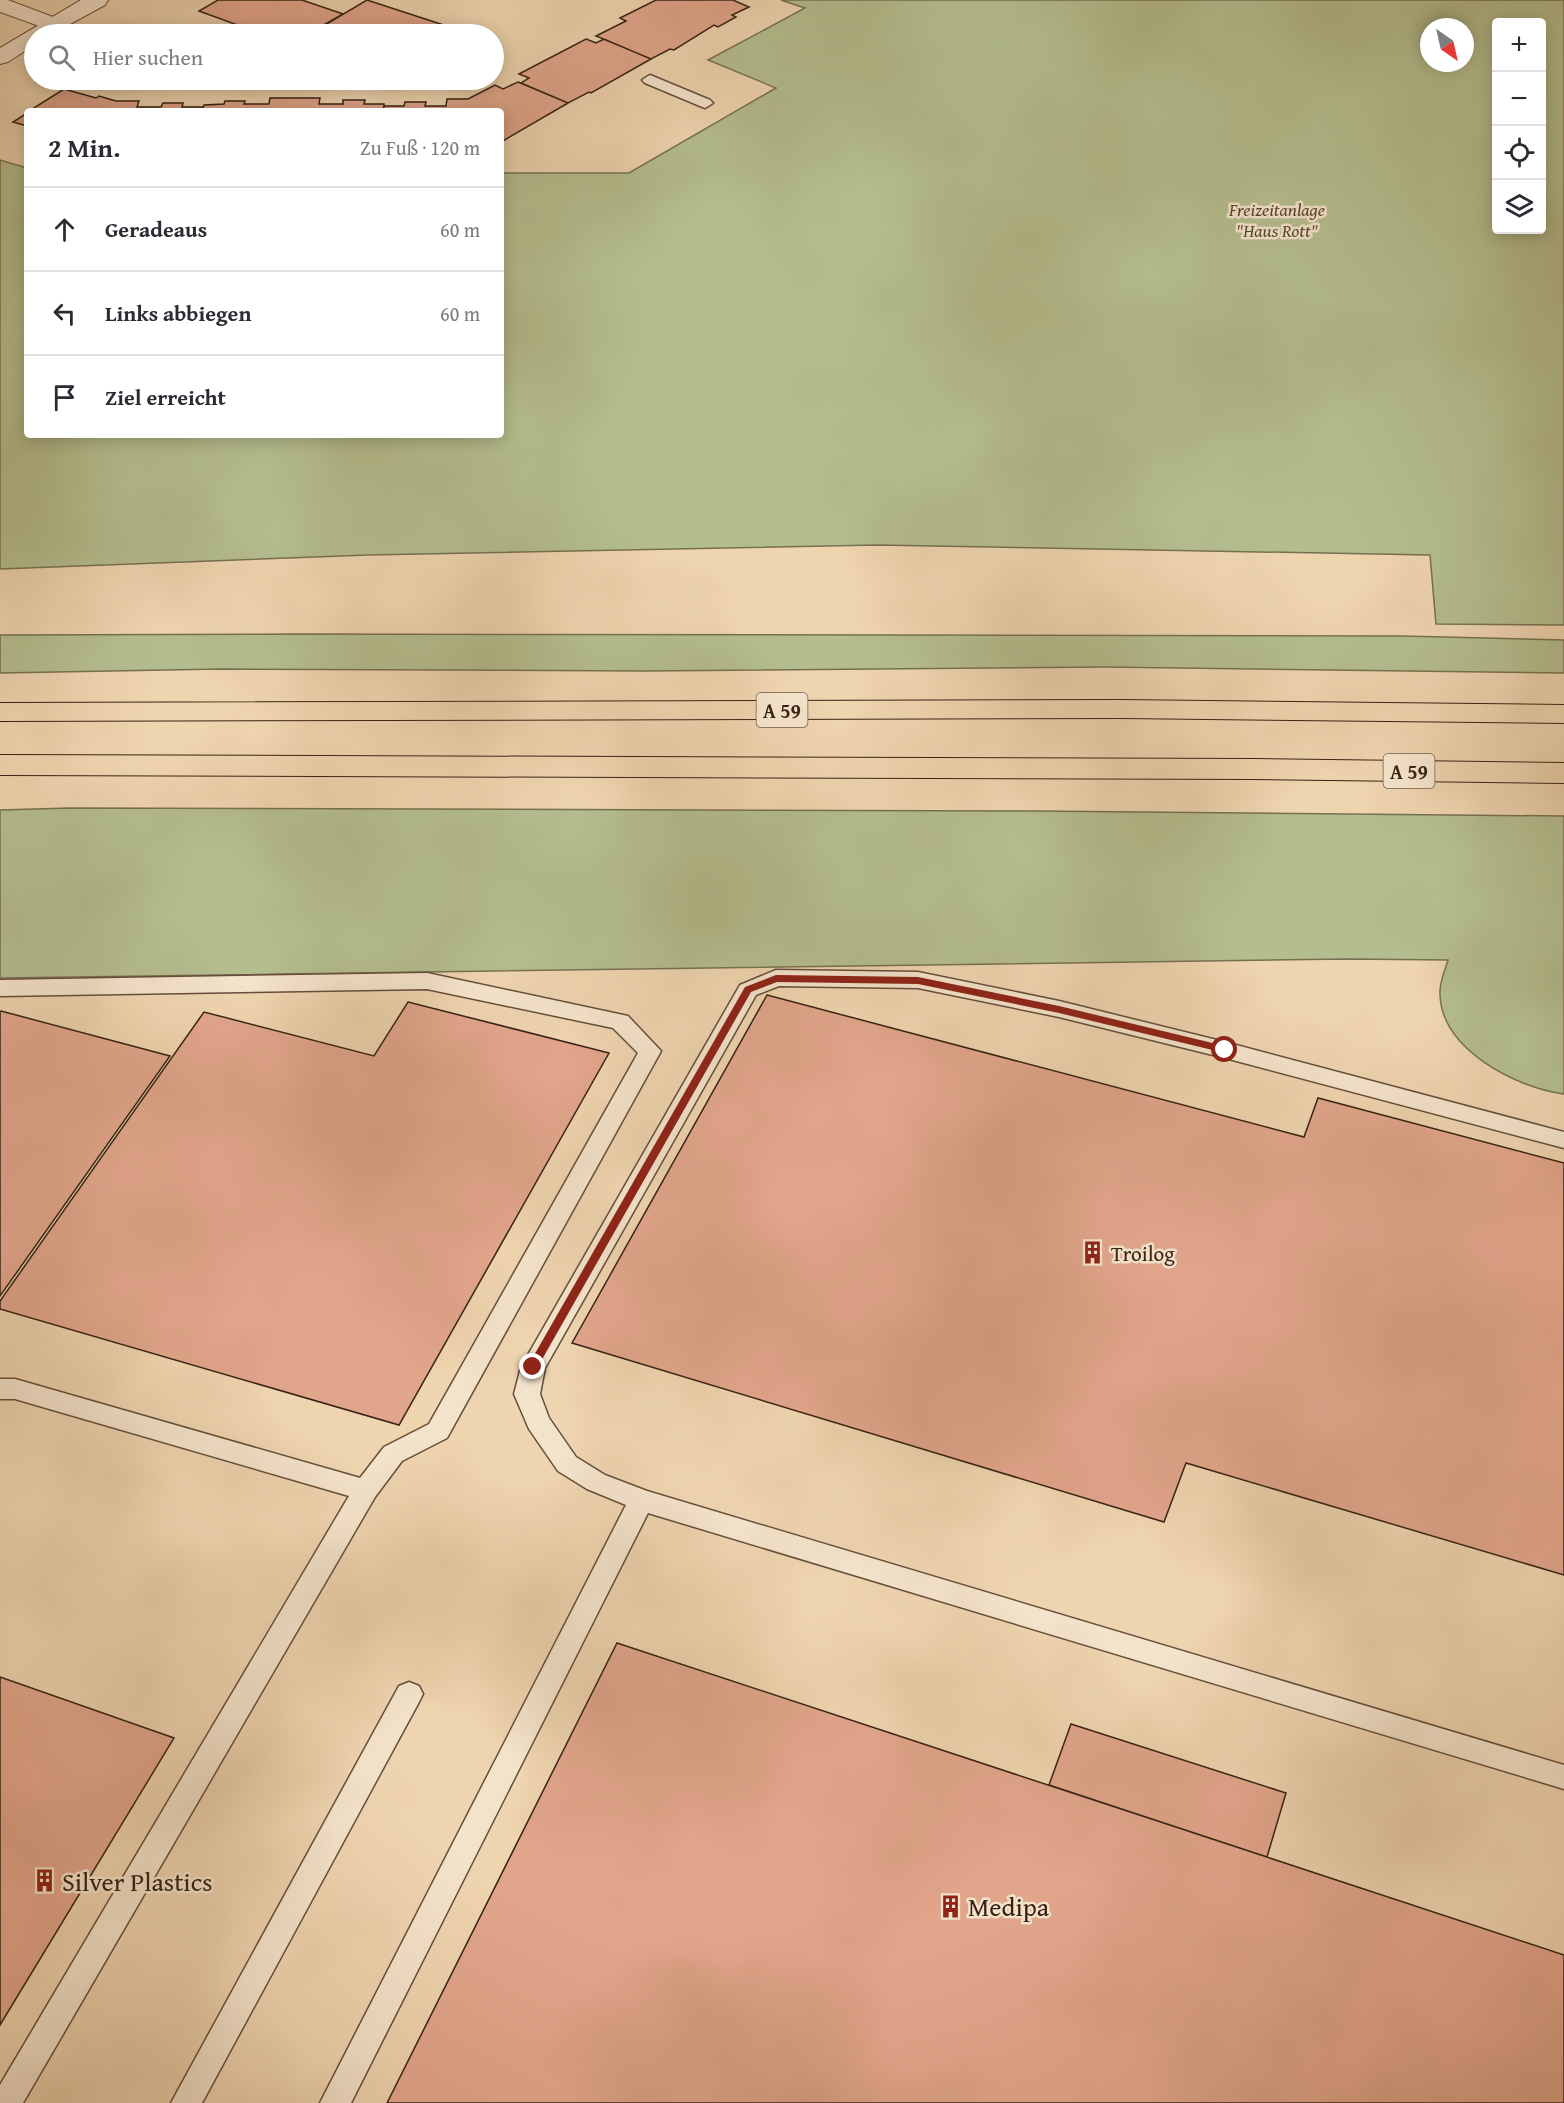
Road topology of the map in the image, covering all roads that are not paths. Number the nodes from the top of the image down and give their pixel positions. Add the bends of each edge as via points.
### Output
1 (96, 0) edge
2 (0, 5) edge
3 (29, 24) edge
4 (55, 24) edge
5 (24, 42) edge
6 (0, 57) edge
7 (650, 80) dead end
8 (705, 103) dead end
9 (0, 712) edge
10 (1564, 714) edge
11 (0, 765) edge
12 (1564, 773) edge
13 (0, 988) edge
14 (1564, 1140) edge
15 (0, 1389) edge
16 (366, 1490) junction
17 (641, 1500) junction
18 (409, 1694) dead end
19 (1564, 1777) edge
20 (6, 2103) edge
21 (186, 2103) edge
22 (335, 2103) edge

1 - 4 street
2 - 3 street
5 - 6 street
7 - 8 lane
9 - 10 highway, A 59 via 1122,709
11 - 12 highway, A 59 via 1243,768
13 - 16 lane via 427,981 620,1022 650,1051 438,1431 393,1454
14 - 17 lane via 1059,1009 918,981 776,978 748,990 533,1367 527,1394 538,1422 567,1464 596,1482
15 - 16 lane via 15,1389
16 - 20 lane
17 - 19 lane
17 - 22 lane
18 - 21 lane

